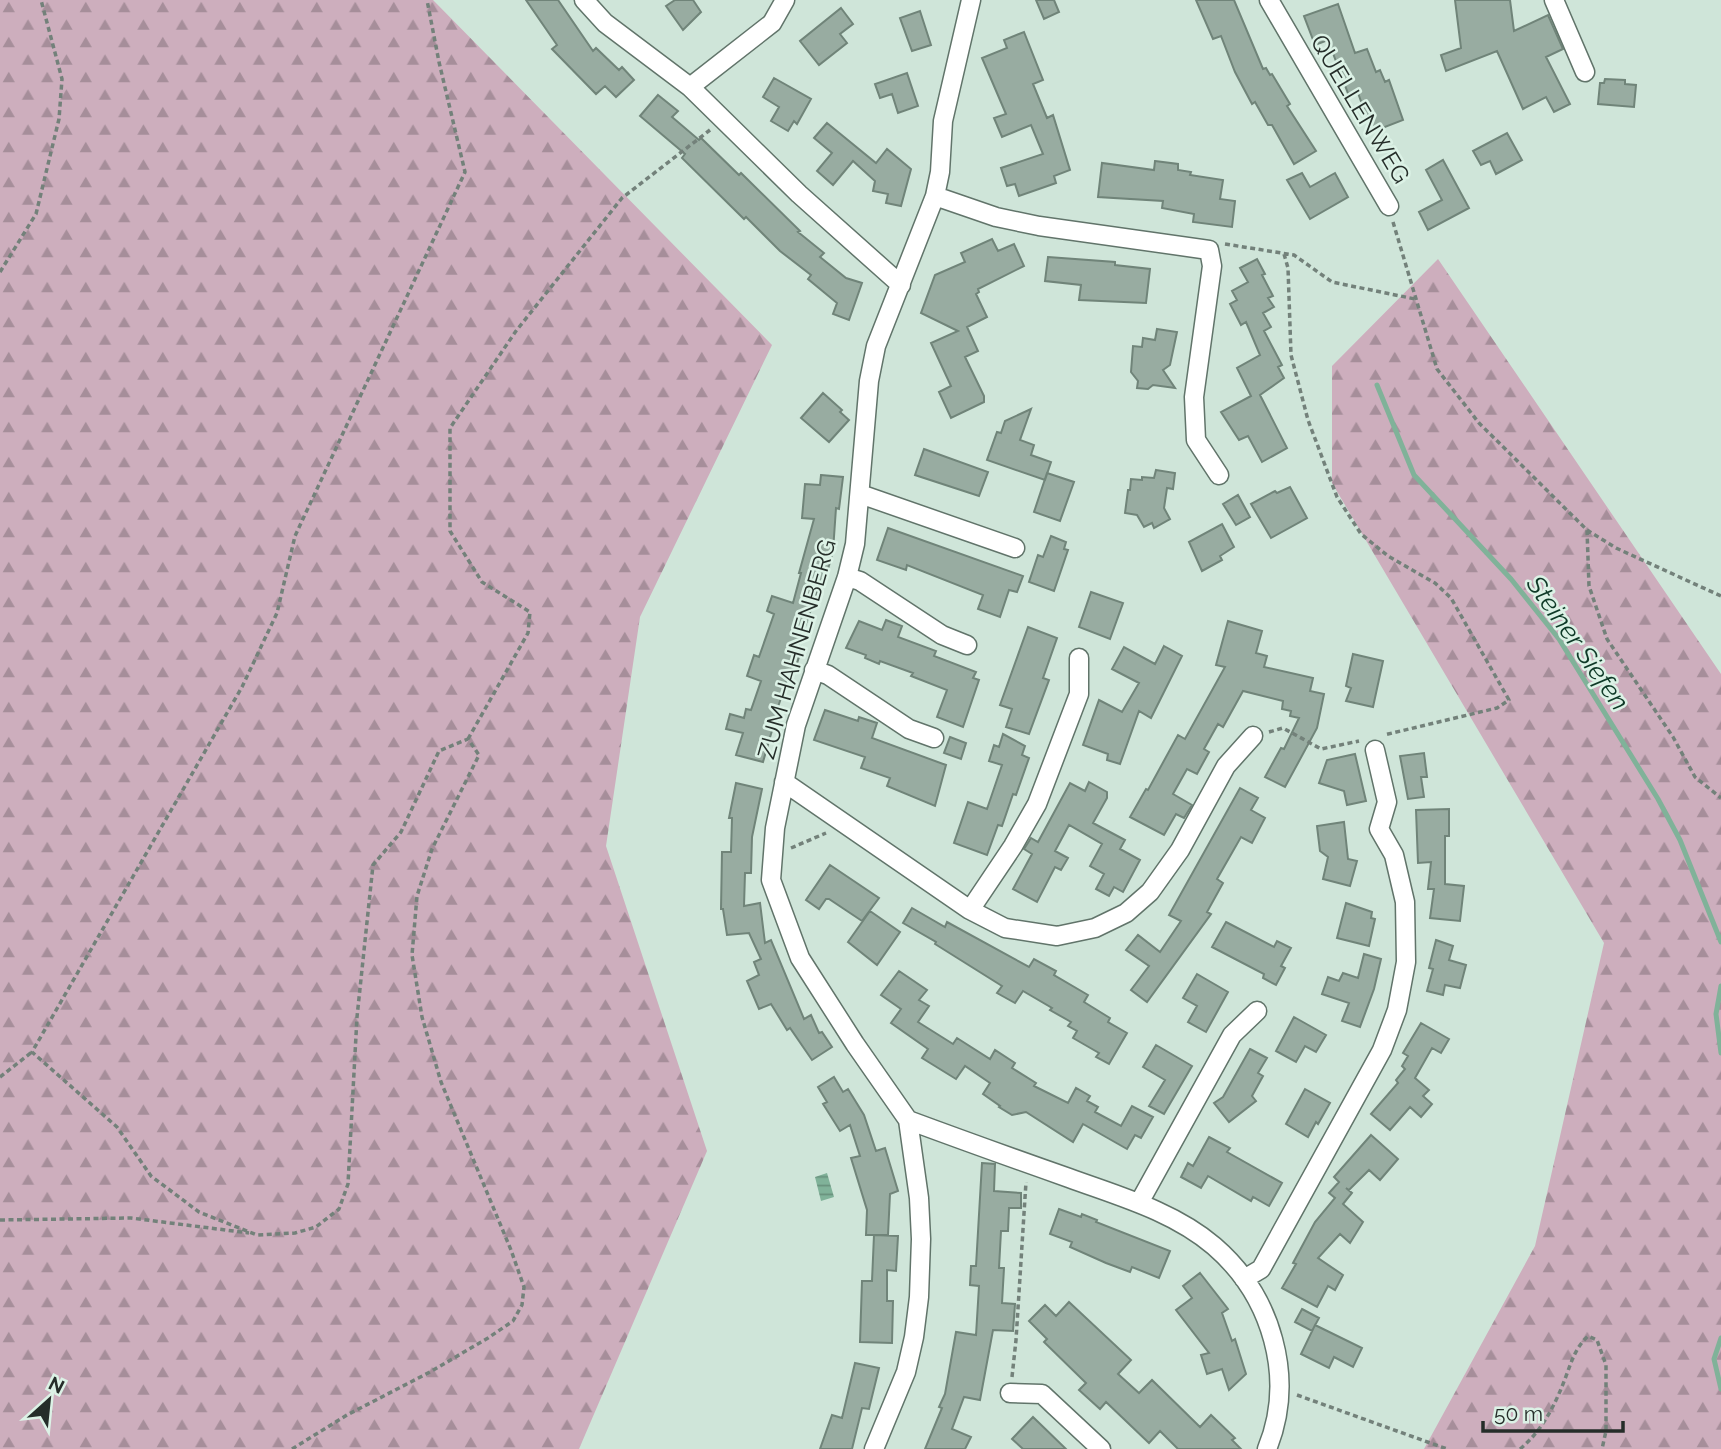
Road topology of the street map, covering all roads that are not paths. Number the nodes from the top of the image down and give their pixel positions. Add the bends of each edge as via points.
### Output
1 (584, 0) edge
2 (785, 0) edge
3 (971, 0) edge
4 (1269, 0) edge
5 (1554, 0) edge
6 (1585, 72) dead end
7 (690, 87) junction
8 (935, 195) junction
9 (1389, 206) road end
10 (901, 285) junction
11 (1219, 475) dead end
12 (860, 494) junction
13 (1015, 548) dead end
14 (847, 577) junction
15 (967, 645) dead end
16 (1080, 658) dead end
17 (814, 670) junction
18 (1253, 736) road end
19 (934, 738) dead end
20 (1369, 743) road end
21 (784, 782) junction
22 (970, 910) junction
23 (1257, 1011) dead end
24 (908, 1120) junction
25 (1139, 1203) junction
26 (1244, 1279) junction
27 (1010, 1393) road end
28 (874, 1449) edge
29 (1101, 1449) edge
30 (1267, 1449) edge

1 - 7 street via 605,23
2 - 7 street via 772,23
3 - 8 street, ZUM HAHNENBERG via 943,121
4 - 9 street, QUELLENWEG
5 - 6 street
7 - 10 street
8 - 10 street, ZUM HAHNENBERG
8 - 11 street via 996,217 1040,226 1209,250 1212,266 1195,407 1196,440
10 - 12 street, ZUM HAHNENBERG via 876,346 869,381
12 - 13 street
12 - 14 street, ZUM HAHNENBERG
14 - 15 street via 942,635
14 - 17 street, ZUM HAHNENBERG
16 - 22 street via 1079,694 1037,804
17 - 19 street via 909,729
17 - 21 street, ZUM HAHNENBERG
18 - 22 street via 1227,766 1166,872 1126,913 1095,928 1057,936 1005,928
20 - 26 street via 1387,802 1379,829 1394,855 1405,902 1406,962 1397,1010 1382,1050 1261,1269
21 - 22 street
21 - 24 street, ZUM HAHNENBERG via 771,880 800,958
23 - 25 street via 1233,1035
24 - 25 street
24 - 28 street, ZUM HAHNENBERG via 919,1198 919,1297 906,1372
25 - 26 street via 1214,1246
26 - 30 street via 1275,1342 1281,1381 1275,1429
27 - 29 street via 1042,1394

